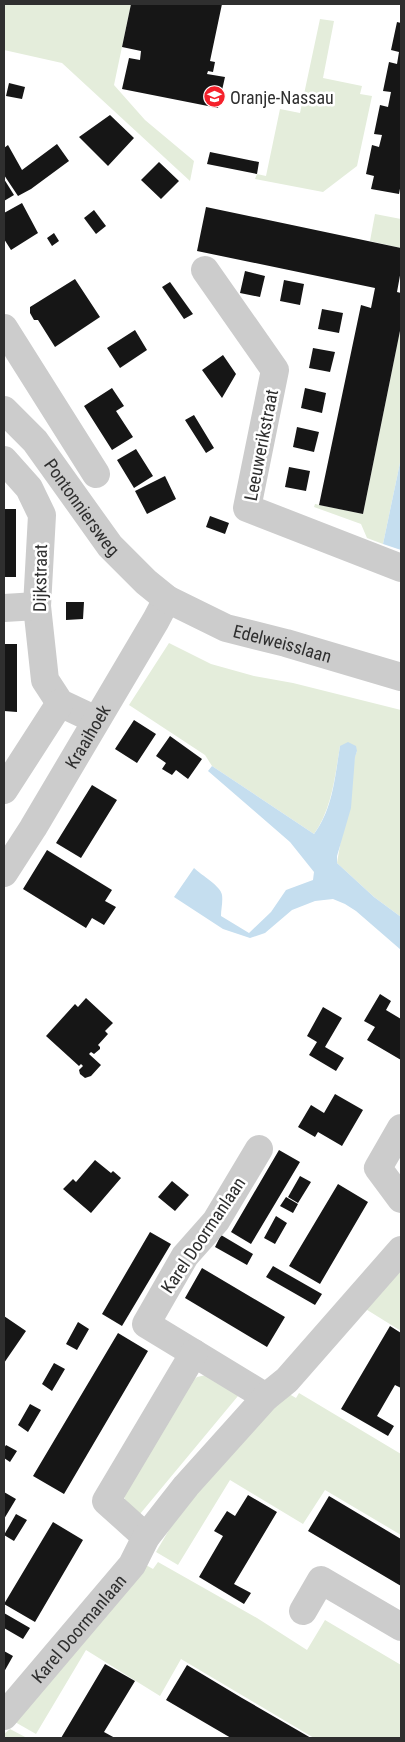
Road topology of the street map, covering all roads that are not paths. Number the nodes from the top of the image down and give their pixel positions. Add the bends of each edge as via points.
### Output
1 (205, 270) dead end
2 (4, 328) edge
3 (4, 410) edge
4 (4, 460) edge
5 (96, 474) dead end
6 (401, 568) edge
7 (167, 599) junction
8 (37, 606) junction
9 (4, 608) edge
10 (401, 677) edge
11 (60, 702) junction
12 (96, 720) junction
13 (4, 790) edge
14 (4, 873) edge
15 (401, 1128) edge
16 (259, 1149) dead end
17 (401, 1199) edge
18 (401, 1250) edge
19 (194, 1353) junction
20 (266, 1397) junction
21 (146, 1537) junction
22 (303, 1610) dead end
23 (401, 1627) edge
24 (4, 1716) edge

1 - 6 street, Leeuwerikstraat via 275,370 247,508
2 - 5 street
3 - 7 street, Pontonniersweg via 35,441 110,546
4 - 8 street, Dijkstraat via 29,488 42,515
7 - 10 street, Edelweisslaan via 226,628
7 - 12 street, Kraaihoek
8 - 9 street
8 - 11 street, Dijkstraat via 45,680
11 - 12 street, Dijkstraat
11 - 13 street
12 - 14 street, Kraaihoek
15 - 17 street via 378,1168
16 - 19 street, Karel Doormanlaan via 216,1221 185,1256 146,1324
18 - 20 street, Karel Doormanlaan via 287,1380
19 - 20 street, Karel Doormanlaan
19 - 21 street via 106,1501
20 - 21 street, Karel Doormanlaan via 186,1486
21 - 24 street, Karel Doormanlaan via 132,1565
22 - 23 street via 321,1580

